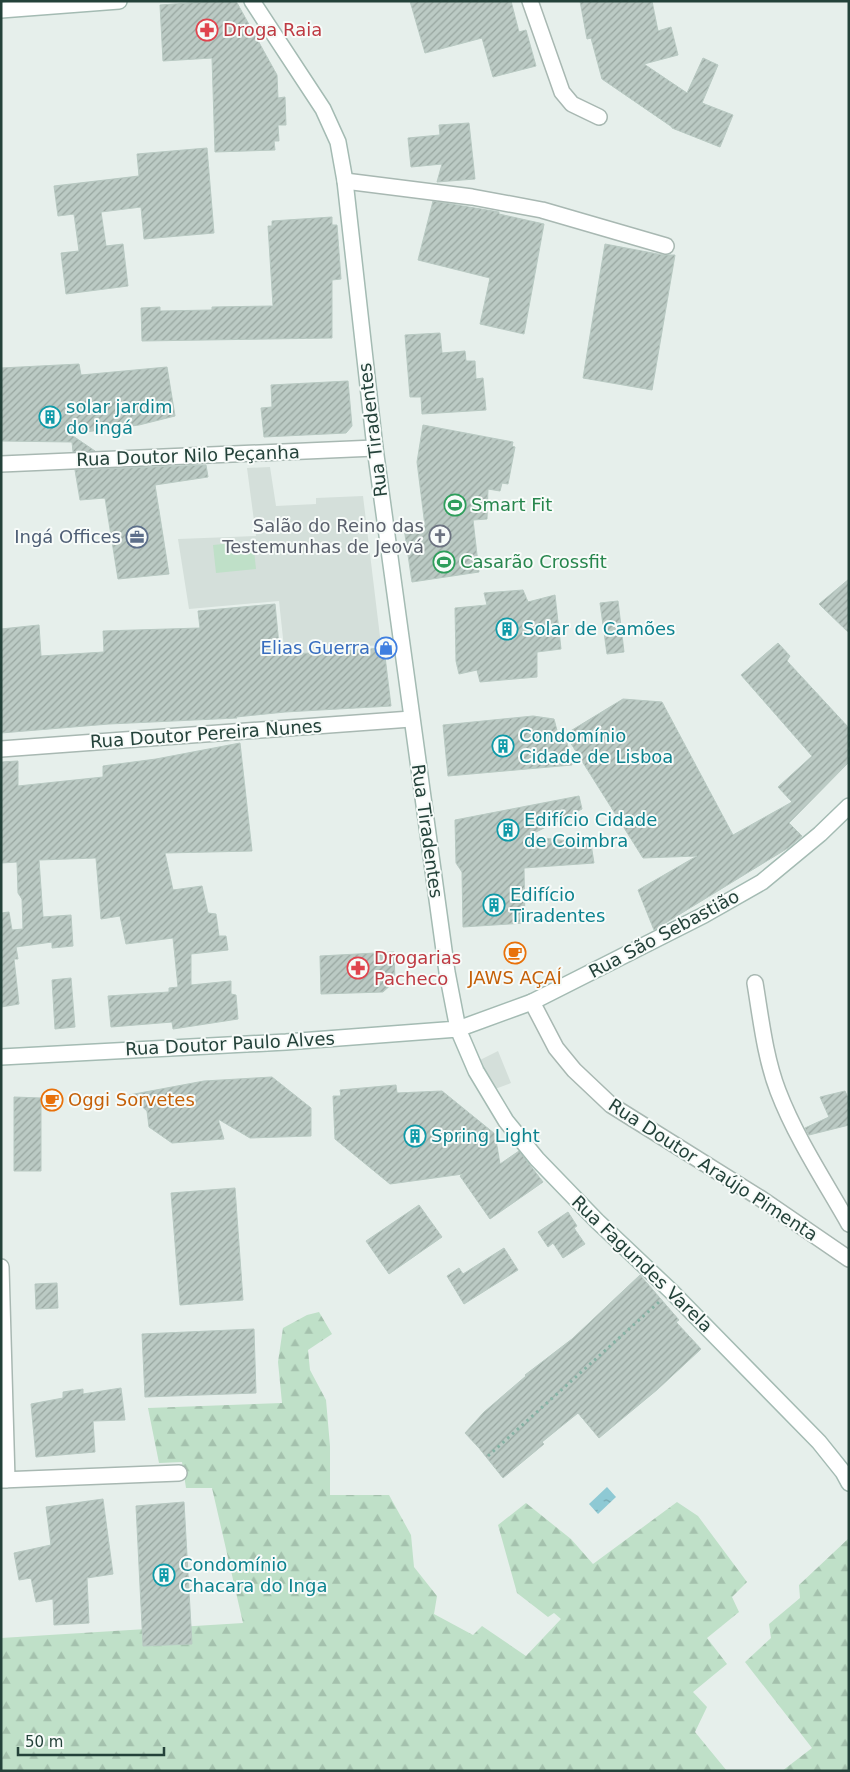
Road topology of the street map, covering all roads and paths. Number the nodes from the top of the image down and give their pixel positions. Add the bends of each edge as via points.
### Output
1 (119, 1) edge
2 (252, 1) edge
3 (530, 1) edge
4 (1, 10) edge
5 (599, 117) dead end
6 (345, 180) junction
7 (666, 246) dead end
8 (375, 448) junction
9 (1, 464) edge
10 (411, 719) junction
11 (1, 749) edge
12 (849, 806) edge
13 (755, 983) dead end
14 (532, 1002) junction
15 (458, 1029) junction
16 (1, 1057) edge
17 (849, 1224) edge
18 (849, 1259) edge
19 (1, 1267) edge
20 (653, 1308) dead end
21 (488, 1456) dead end
22 (179, 1473) dead end
23 (4, 1480) edge
24 (849, 1483) edge

1 - 4 street
2 - 6 street, Rua Tiradentes via 323,109 338,142
3 - 5 street via 562,92 572,104
6 - 7 street via 472,196 542,210
6 - 8 street, Rua Tiradentes
8 - 9 street, Rua Doutor Nilo Peçanha
8 - 10 street, Rua Tiradentes
10 - 11 street, Rua Doutor Pereira Nunes
10 - 15 street, Rua Tiradentes
12 - 14 street, Rua São Sebastião via 762,882
13 - 17 street via 764,1044 778,1090 795,1131
14 - 15 street, Rua São Sebastião
14 - 18 street, Rua Doutor Araújo Pimenta via 556,1048 611,1105 760,1198
15 - 16 street, Rua Doutor Paulo Alves
15 - 24 street, Rua Fagundes Varela via 476,1071 506,1121 537,1159 820,1442
19 - 23 street
20 - 21 path
22 - 23 street

